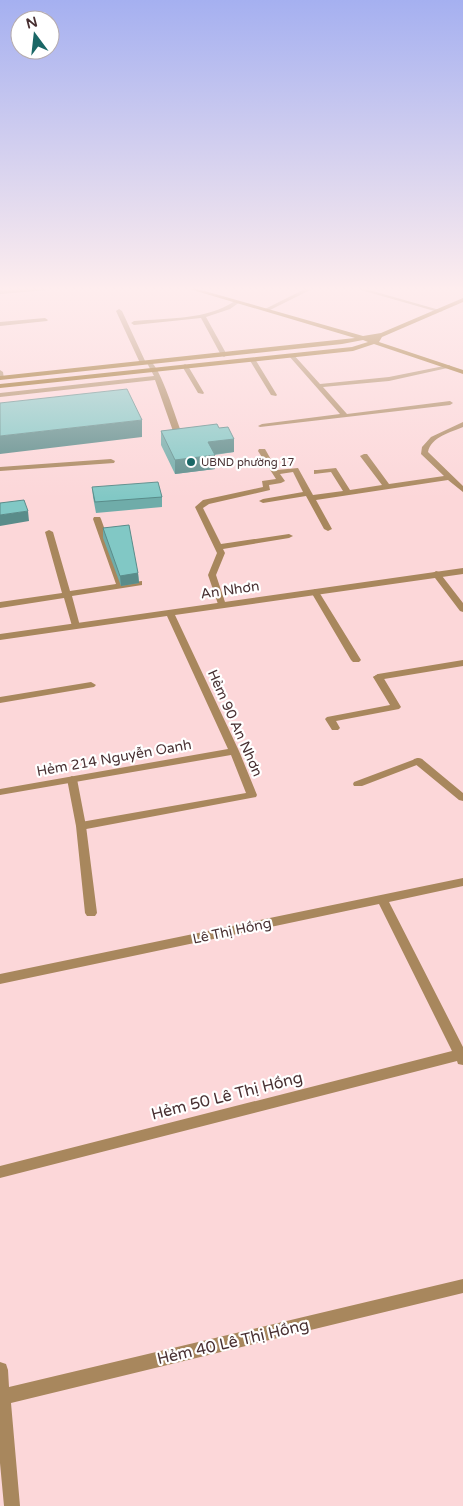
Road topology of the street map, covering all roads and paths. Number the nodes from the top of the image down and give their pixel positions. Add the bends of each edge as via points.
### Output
1 (144, 358) edge
2 (187, 358) edge
3 (259, 358) edge
4 (294, 358) edge
5 (424, 358) edge
6 (252, 359) junction
7 (147, 363) junction
8 (185, 366) junction
9 (450, 367) junction
10 (155, 370) junction
11 (463, 372) edge
12 (1, 376) edge
13 (158, 378) junction
14 (0, 386) edge
15 (318, 386) junction
16 (201, 394) dead end
17 (0, 395) edge
18 (274, 395) dead end
19 (450, 403) dead end
20 (345, 416) junction
21 (459, 425) edge
22 (262, 426) dead end
23 (463, 433) edge
24 (178, 434) edge
25 (262, 450) dead end
26 (364, 456) dead end
27 (111, 461) dead end
28 (0, 468) edge
29 (275, 472) junction
30 (317, 472) dead end
31 (450, 477) junction
32 (387, 487) junction
33 (463, 490) edge
34 (348, 493) junction
35 (309, 496) junction
36 (263, 500) dead end
37 (97, 519) dead end
38 (328, 529) dead end
39 (48, 532) dead end
40 (289, 536) dead end
41 (218, 547) junction
42 (463, 571) edge
43 (436, 574) junction
44 (139, 583) edge
45 (121, 586) junction
46 (314, 592) junction
47 (67, 595) junction
48 (0, 605) edge
49 (222, 605) junction
50 (463, 608) edge
51 (170, 613) junction
52 (76, 626) junction
53 (0, 637) edge
54 (356, 660) dead end
55 (463, 663) edge
56 (91, 686) dead end
57 (0, 700) edge
58 (335, 728) dead end
59 (234, 751) junction
60 (72, 779) junction
61 (358, 784) dead end
62 (0, 792) edge
63 (463, 798) edge
64 (81, 826) junction
65 (463, 882) edge
66 (383, 900) junction
67 (92, 913) dead end
68 (0, 979) edge
69 (462, 1056) edge
70 (0, 1172) edge
71 (463, 1286) edge
72 (0, 1370) edge
73 (2, 1397) junction
74 (12, 1506) edge

1 - 7 street
2 - 7 street
3 - 6 street
4 - 15 street
5 - 9 street
6 - 8 street
6 - 18 street
7 - 10 street
7 - 12 street
8 - 10 street
8 - 16 street
9 - 11 street
9 - 15 street via 389,379
10 - 13 street
10 - 14 street
13 - 17 street
13 - 24 street
15 - 20 street
19 - 20 street
20 - 22 street
21 - 23 street
21 - 31 street via 424,447 424,452
25 - 29 street
26 - 32 street
27 - 28 street
29 - 35 street via 295,470
29 - 41 street via 280,481 265,483 267,488 206,502 200,507
30 - 34 street via 333,470
31 - 32 street
31 - 33 street
32 - 34 street
34 - 35 street
35 - 36 street
35 - 38 street
37 - 45 street
39 - 47 street
40 - 41 street
41 - 49 street via 220,553 212,575
42 - 43 street, An Nhơn
43 - 46 street, An Nhơn
43 - 50 street
44 - 45 street
45 - 47 street
46 - 49 street, An Nhơn
46 - 54 street
47 - 48 street
47 - 52 street
49 - 51 street, An Nhơn
51 - 52 street, An Nhơn
51 - 59 street, Hẻm 90 An Nhơn
52 - 53 street, An Nhơn
55 - 58 street via 378,677 396,707 330,719
56 - 57 street
59 - 60 street, Hẻm 214 Nguyễn Oanh
59 - 64 street, Hẻm 90 An Nhơn via 252,795
60 - 62 street, Hẻm 214 Nguyễn Oanh
60 - 64 street
61 - 63 street via 418,761
64 - 67 street
65 - 66 street, Lê Thị Hồng
66 - 68 street, Lê Thị Hồng
66 - 69 street
69 - 70 street, Hẻm 50 Lê Thị Hồng
71 - 73 street, Hẻm 40 Lê Thị Hồng
72 - 73 street
73 - 74 street

